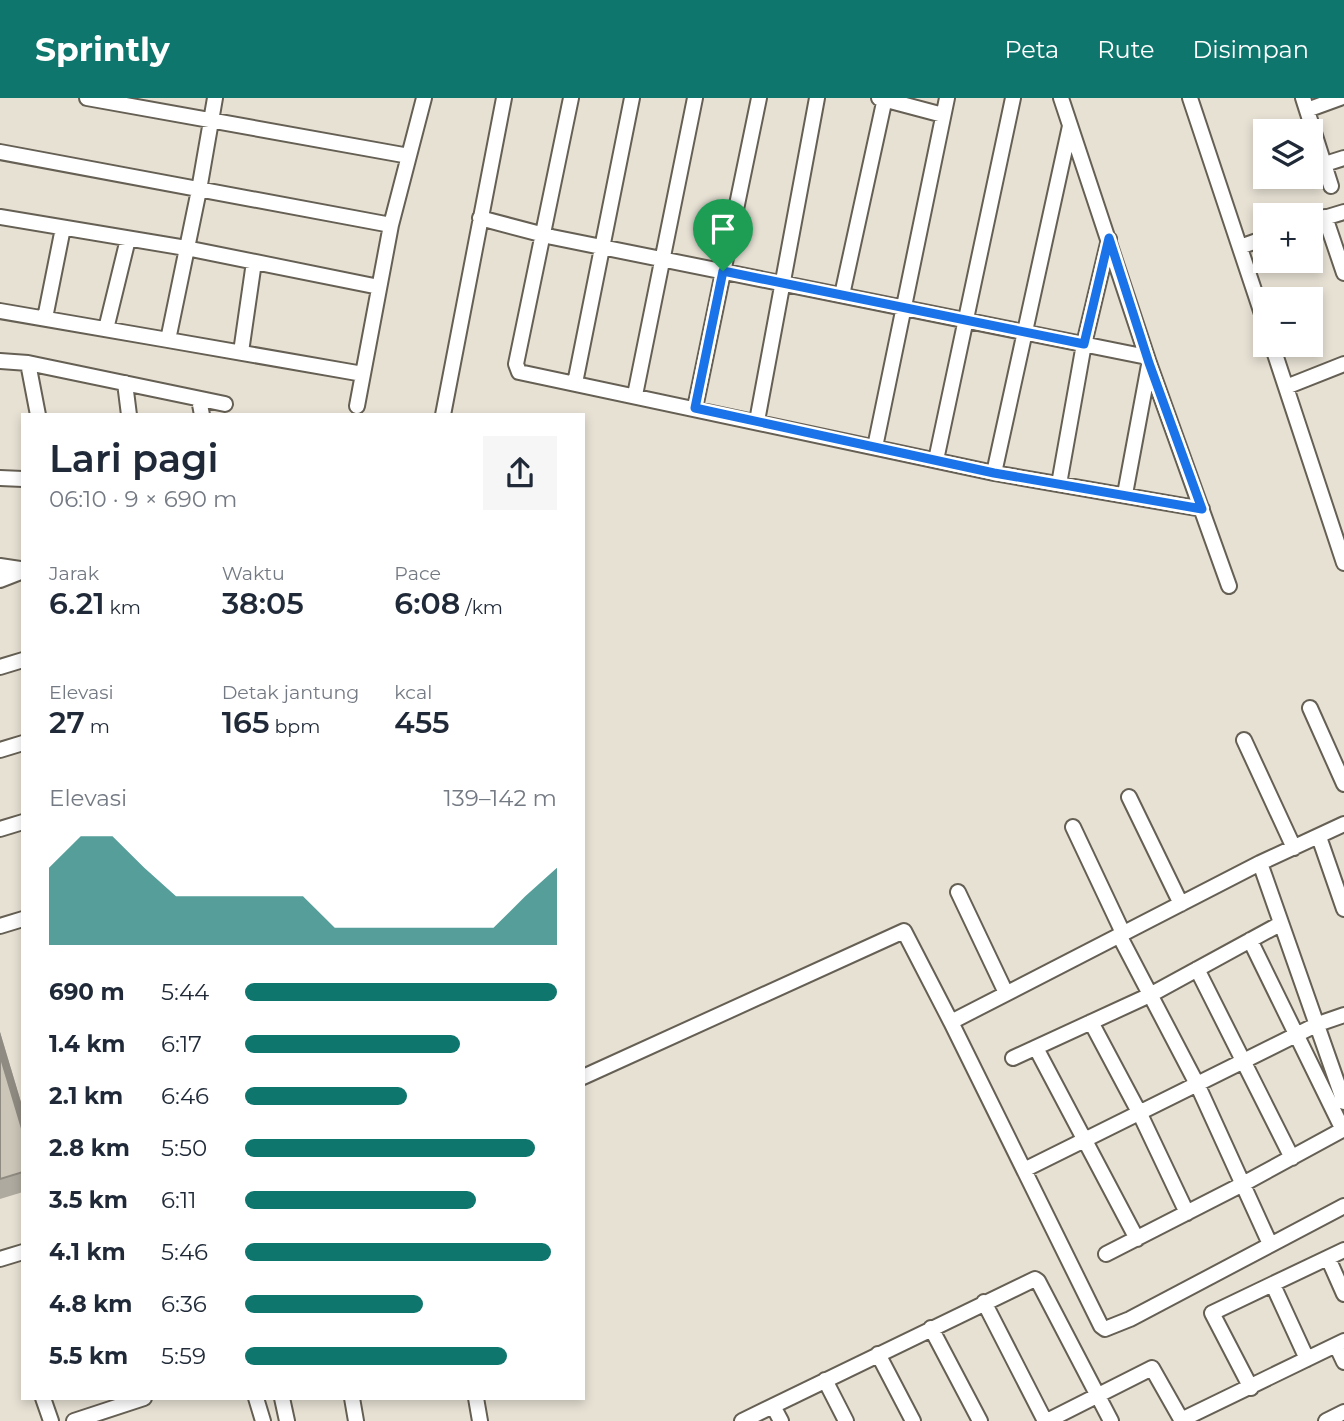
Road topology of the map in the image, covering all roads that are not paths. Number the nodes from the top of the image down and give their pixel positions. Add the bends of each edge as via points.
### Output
1 (87, 98) edge
2 (215, 98) edge
3 (424, 98) edge
4 (504, 98) edge
5 (571, 98) edge
6 (632, 98) edge
7 (695, 98) edge
8 (759, 98) edge
9 (817, 98) edge
10 (883, 98) edge
11 (947, 98) edge
12 (1013, 98) edge
13 (1061, 98) edge
14 (1190, 98) edge
15 (1340, 98) edge
16 (1305, 104) edge
17 (943, 115) junction
18 (211, 120) junction
19 (1070, 124) junction
20 (0, 152) edge
21 (409, 156) junction
22 (1344, 158) edge
23 (1325, 164) junction
24 (1331, 186) dead end
25 (199, 190) junction
26 (1344, 212) edge
27 (0, 217) edge
28 (1325, 217) joint
29 (480, 218) junction
30 (391, 225) junction
31 (63, 228) junction
32 (544, 234) junction
33 (1109, 238) junction
34 (128, 239) junction
35 (1253, 242) edge
36 (602, 247) junction
37 (1240, 247) junction
38 (186, 248) junction
39 (663, 259) junction
40 (254, 262) junction
41 (723, 271) junction
42 (1344, 273) edge
43 (784, 283) junction
44 (379, 287) junction
45 (1253, 287) edge
46 (842, 295) junction
47 (903, 307) junction
48 (0, 311) edge
49 (45, 318) junction
50 (966, 320) junction
51 (106, 329) junction
52 (1025, 332) junction
53 (168, 340) junction
54 (1084, 344) junction
55 (242, 352) junction
56 (1276, 357) edge
57 (1148, 360) junction
58 (0, 361) edge
59 (28, 363) junction
60 (1344, 364) edge
61 (363, 374) junction
62 (125, 383) junction
63 (575, 383) junction
64 (1286, 387) junction
65 (635, 395) junction
66 (199, 399) junction
67 (225, 404) dead end
68 (357, 406) dead end
69 (695, 408) junction
70 (38, 413) edge
71 (129, 413) edge
72 (201, 413) edge
73 (443, 413) edge
74 (757, 421) junction
75 (876, 447) junction
76 (936, 460) junction
77 (994, 473) junction
78 (0, 478) edge
79 (21, 479) edge
80 (1059, 484) junction
81 (1125, 494) junction
82 (1202, 509) junction
83 (1344, 563) edge
84 (0, 566) edge
85 (0, 580) edge
86 (1229, 586) dead end
87 (21, 661) edge
88 (0, 667) edge
89 (1310, 708) dead end
90 (1244, 740) dead end
91 (21, 744) edge
92 (0, 750) edge
93 (1344, 784) edge
94 (1129, 797) dead end
95 (21, 823) edge
96 (1344, 824) edge
97 (1073, 827) dead end
98 (0, 829) edge
99 (1319, 837) junction
100 (1294, 848) junction
101 (1261, 863) junction
102 (958, 892) dead end
103 (1181, 904) junction
104 (1344, 909) edge
105 (21, 920) edge
106 (1280, 924) junction
107 (0, 926) edge
108 (1121, 934) junction
109 (1250, 940) junction
110 (1197, 969) junction
111 (1006, 993) junction
112 (1150, 995) junction
113 (1344, 1015) edge
114 (951, 1022) junction
115 (1091, 1022) junction
116 (1318, 1024) junction
117 (1298, 1035) junction
118 (1036, 1048) junction
119 (1013, 1058) dead end
120 (1245, 1062) junction
121 (585, 1076) edge
122 (1198, 1086) junction
123 (1344, 1102) edge
124 (1140, 1114) junction
125 (1343, 1130) edge
126 (1086, 1140) junction
127 (1292, 1158) junction
128 (1026, 1169) junction
129 (1243, 1184) junction
130 (1344, 1206) edge
131 (1187, 1213) junction
132 (1137, 1239) junction
133 (1270, 1244) junction
134 (1344, 1250) edge
135 (21, 1253) edge
136 (1106, 1254) dead end
137 (1328, 1258) junction
138 (0, 1259) edge
139 (1273, 1285) junction
140 (1344, 1294) edge
141 (984, 1302) junction
142 (931, 1328) junction
143 (1340, 1343) edge
144 (878, 1354) junction
145 (1307, 1359) junction
146 (1344, 1362) edge
147 (825, 1380) junction
148 (1251, 1388) junction
149 (1099, 1396) junction
150 (44, 1400) edge
151 (138, 1400) edge
152 (257, 1400) edge
153 (282, 1400) edge
154 (352, 1400) edge
155 (476, 1400) edge
156 (773, 1406) junction
157 (1344, 1412) edge
158 (352, 1420) edge
159 (1181, 1420) edge
160 (51, 1421) edge
161 (74, 1421) edge
162 (263, 1421) edge
163 (287, 1421) edge
164 (480, 1421) edge
165 (742, 1421) edge
166 (780, 1421) edge
167 (846, 1421) edge
168 (913, 1421) edge
169 (980, 1421) edge
170 (1046, 1421) edge
171 (1111, 1421) edge
172 (1326, 1421) edge

1 - 18 street
2 - 18 street
3 - 21 street
4 - 29 street
5 - 32 street
6 - 36 street
7 - 39 street
8 - 41 street
9 - 43 street
10 - 17 street
10 - 46 street
11 - 17 street
12 - 50 street
13 - 19 street
14 - 37 street
15 - 16 street
16 - 23 street
17 - 47 street
18 - 21 street
18 - 25 street
19 - 33 street
19 - 52 street
20 - 25 street
21 - 30 street
22 - 23 street
23 - 24 street
25 - 30 street
25 - 38 street
26 - 28 street
27 - 31 street
28 - 42 street
29 - 32 street
29 - 73 street
30 - 44 street
31 - 34 street
31 - 49 street
32 - 36 street
32 - 63 street via 516,368
33 - 54 street
33 - 57 street
34 - 38 street
34 - 51 street
35 - 37 street
36 - 39 street
36 - 63 street
37 - 45 street
38 - 40 street
38 - 53 street
39 - 41 street
39 - 65 street
40 - 44 street
40 - 55 street
41 - 43 street
41 - 69 street
43 - 46 street
43 - 74 street
44 - 61 street
46 - 47 street
47 - 50 street
47 - 75 street
48 - 49 street
49 - 51 street
50 - 52 street
50 - 76 street
51 - 53 street
52 - 54 street
52 - 77 street
53 - 55 street
54 - 57 street
54 - 80 street
55 - 61 street
56 - 64 street
57 - 81 street
57 - 82 street
58 - 59 street
59 - 62 street
59 - 70 street
60 - 64 street
61 - 68 street
62 - 66 street
62 - 71 street
63 - 65 street
64 - 83 street
65 - 69 street
66 - 67 street
66 - 72 street
69 - 74 street
74 - 75 street
75 - 76 street
76 - 77 street
77 - 80 street
78 - 79 street
80 - 81 street
81 - 82 street
82 - 86 street
84 - 85 street via 20,569
87 - 88 street
89 - 93 street
90 - 100 street
91 - 92 street
94 - 103 street
95 - 98 street
96 - 99 street
97 - 108 street
99 - 100 street
99 - 104 street
100 - 101 street
101 - 103 street
101 - 106 street
102 - 111 street
103 - 108 street
105 - 107 street
106 - 109 street
106 - 116 street
108 - 111 street
108 - 112 street
109 - 110 street
109 - 117 street
110 - 112 street
110 - 120 street
111 - 114 street
112 - 115 street
112 - 122 street
113 - 116 street
114 - 121 street via 904,931
114 - 128 street
115 - 118 street
115 - 124 street
116 - 117 street
116 - 123 street
117 - 120 street
117 - 125 street
118 - 119 street
118 - 126 street
120 - 122 street
120 - 127 street
122 - 124 street
122 - 129 street
124 - 126 street
124 - 131 street
125 - 127 street
126 - 128 street
126 - 132 street
127 - 129 street
128 - 133 street via 1105,1329
129 - 131 street
129 - 133 street
130 - 133 street
131 - 132 street
132 - 136 street
134 - 137 street
135 - 138 street
137 - 139 street
137 - 140 street
139 - 145 street
139 - 148 street via 1212,1313
141 - 142 street
141 - 149 street via 1037,1280
141 - 170 street
142 - 144 street
142 - 169 street
143 - 145 street
143 - 146 street
144 - 147 street
144 - 168 street
145 - 148 street
147 - 156 street
147 - 167 street
148 - 159 street
149 - 159 street via 1152,1368
149 - 170 street
149 - 171 street
150 - 160 street
151 - 161 street
152 - 162 street
153 - 163 street
154 - 158 street
155 - 164 street
156 - 165 street
156 - 166 street
157 - 172 street

